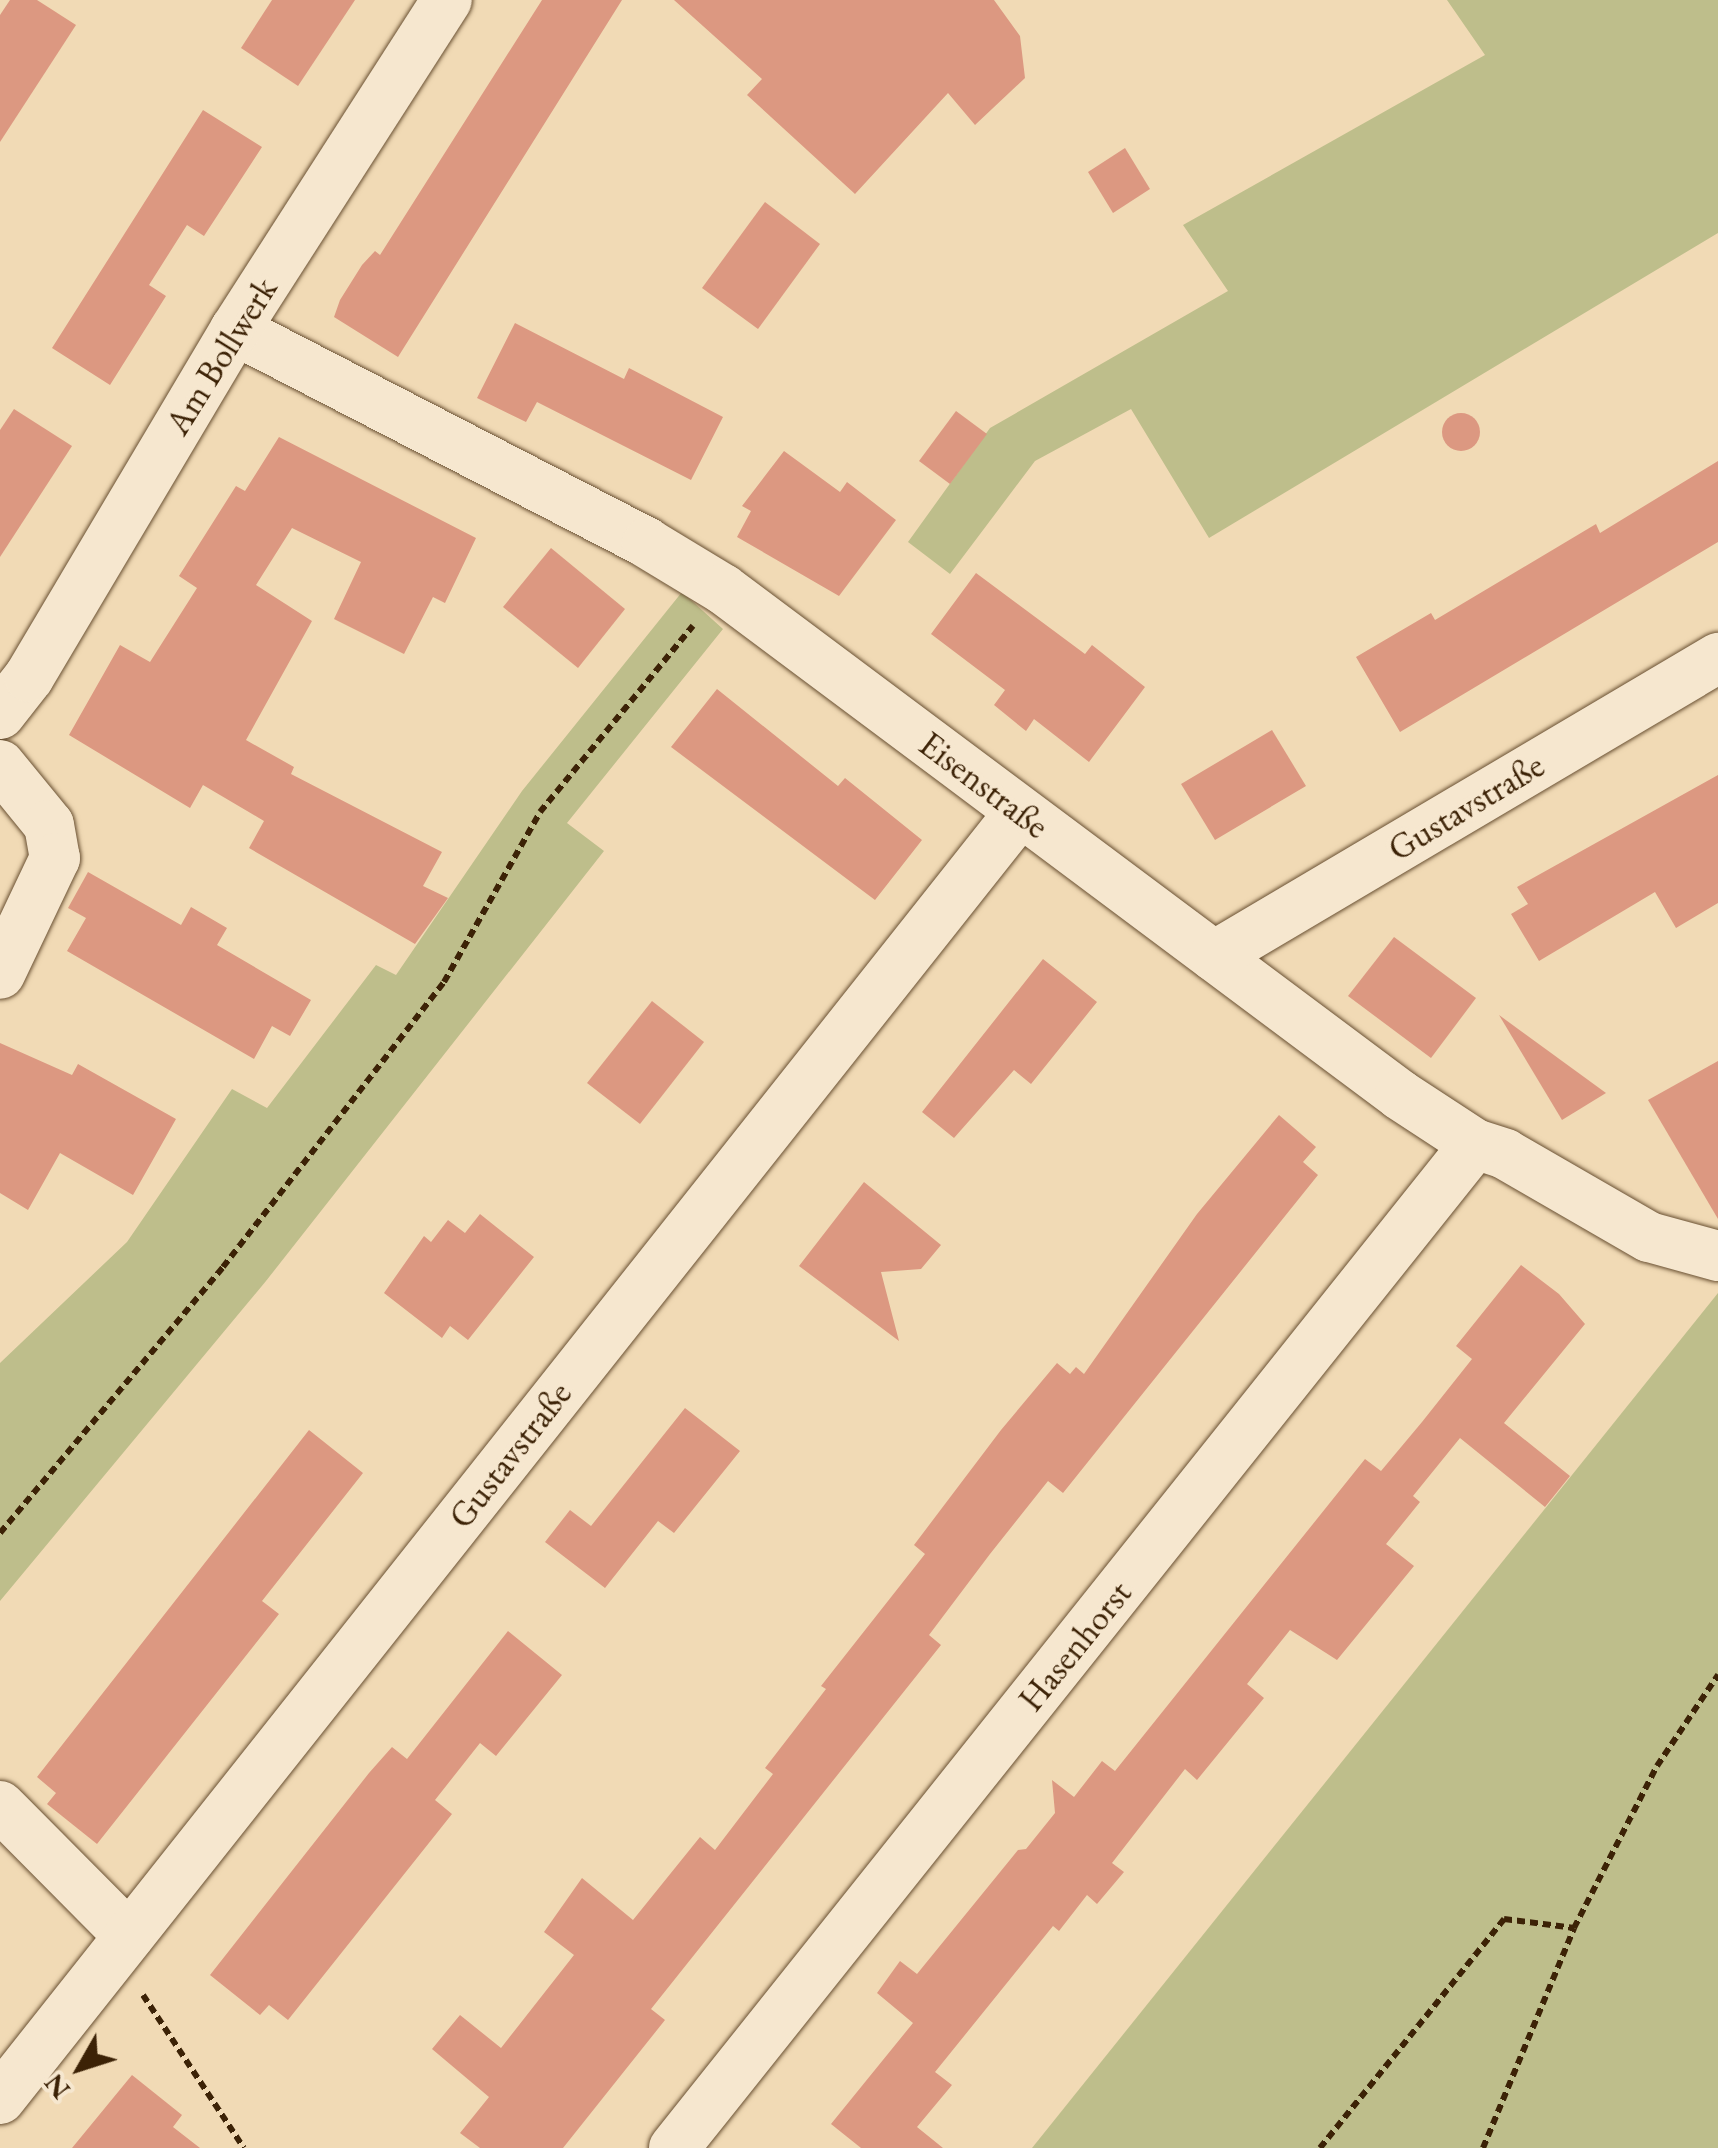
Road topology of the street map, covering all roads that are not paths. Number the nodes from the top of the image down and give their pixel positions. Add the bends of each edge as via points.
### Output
1 (447, 0) edge
2 (236, 330) junction
3 (1718, 658) edge
4 (0, 714) edge
5 (0, 764) edge
6 (1020, 812) junction
7 (1214, 956) junction
8 (0, 974) edge
9 (1475, 1144) junction
10 (1718, 1256) edge
11 (0, 1806) edge
12 (129, 1936) junction
13 (0, 2098) edge
14 (674, 2148) edge

1 - 2 street, Am Bollwerk
2 - 4 street, Am Bollwerk via 30,677
2 - 6 street, Eisenstraße via 723,589
3 - 7 street, Gustavstraße
5 - 8 street via 49,825 54,858
6 - 7 street, Eisenstraße
6 - 12 street, Gustavstraße
7 - 9 street, Eisenstraße
9 - 10 street, Eisenstraße via 1649,1237
9 - 14 street, Hasenhorst
11 - 12 street
12 - 13 street, Gustavstraße

